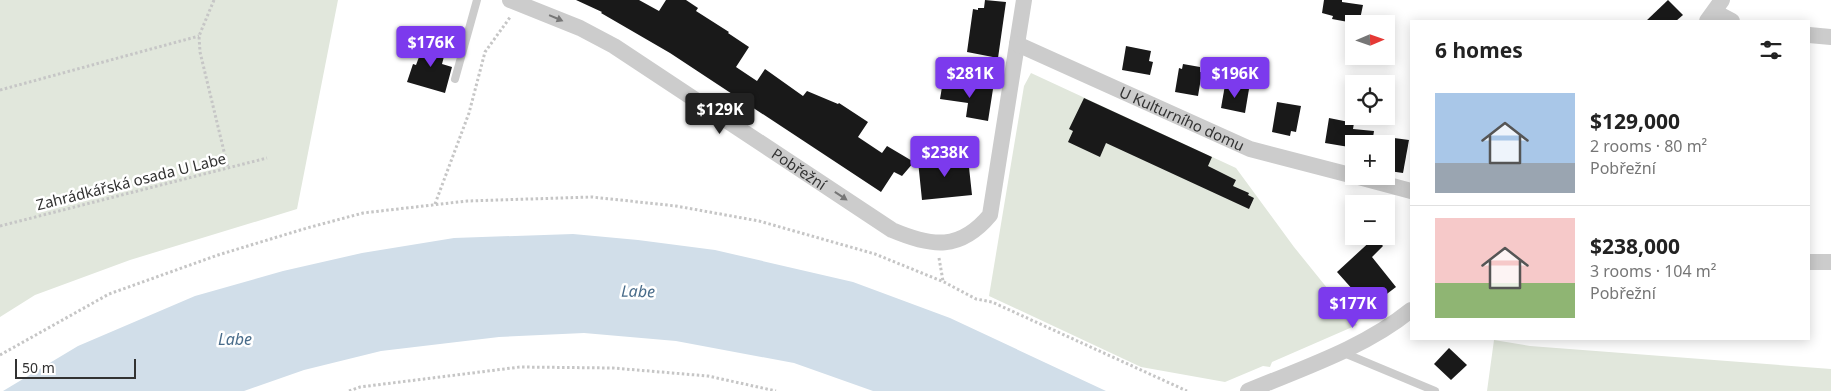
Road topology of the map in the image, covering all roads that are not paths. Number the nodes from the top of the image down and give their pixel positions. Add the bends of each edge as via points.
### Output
1 (477, 0) edge
2 (1024, 0) edge
3 (514, 1) edge
4 (1715, 11) edge
5 (1730, 20) edge
6 (1810, 34) edge
7 (1831, 38) edge
8 (1017, 44) junction
9 (455, 78) dead end
10 (1345, 174) edge
11 (1388, 185) edge
12 (1410, 191) edge
13 (1810, 262) edge
14 (1831, 262) edge
15 (1410, 311) edge
16 (1342, 352) junction
17 (1248, 391) edge
18 (1435, 391) edge

1 - 9 lane
2 - 8 street, Pobřežní
3 -> 8 street, Pobřežní via 614,46 892,230 915,240 936,243 951,243 966,237 979,229 990,215
4 - 5 street
6 - 7 street
8 - 10 street, U Kulturního domu via 1250,149
11 - 12 street, U Kulturního domu
13 - 14 street
15 - 16 street
16 - 17 street
16 - 18 lane

